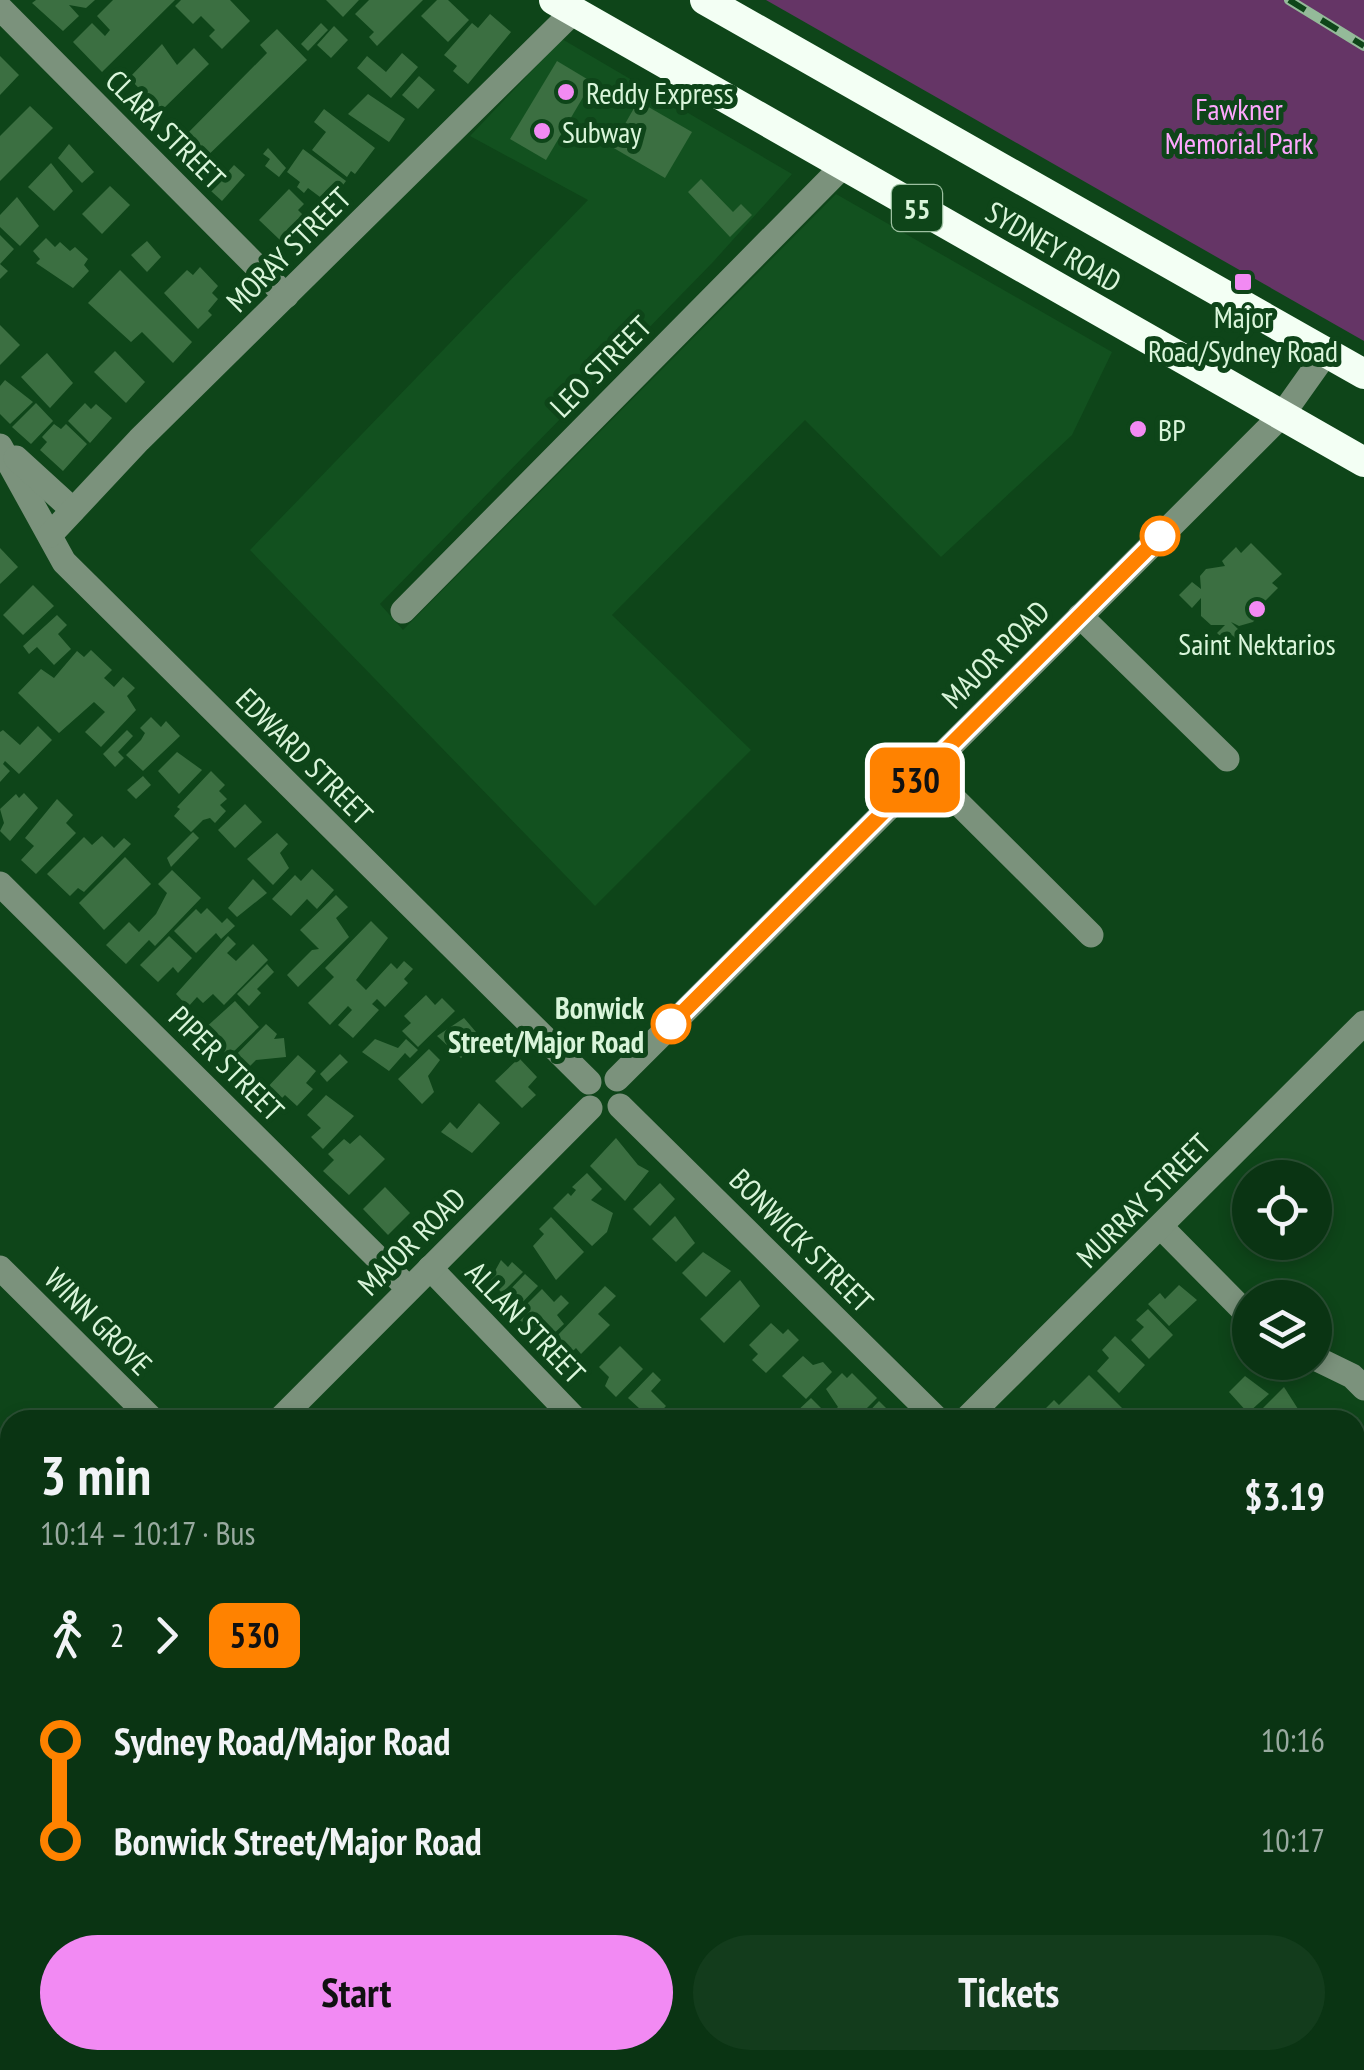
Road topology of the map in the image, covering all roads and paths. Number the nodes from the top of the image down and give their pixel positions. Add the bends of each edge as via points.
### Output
1 (705, 0) edge
2 (564, 6) edge
3 (0, 8) edge
4 (843, 166) junction
5 (286, 296) junction
6 (1326, 354) junction
7 (1364, 374) edge
8 (1282, 415) junction
9 (4, 450) edge
10 (1364, 462) edge
11 (74, 510) junction
12 (50, 535) junction
13 (403, 611) dead end
14 (1080, 616) junction
15 (1227, 760) dead end
16 (925, 770) junction
17 (0, 884) edge
18 (1091, 935) dead end
19 (1364, 1023) edge
20 (617, 1079) junction
21 (590, 1095) junction
22 (620, 1106) junction
23 (1162, 1228) junction
24 (0, 1268) edge
25 (430, 1268) junction
26 (409, 1288) junction
27 (1232, 1299) edge
28 (1332, 1366) edge
29 (1364, 1388) edge
30 (143, 1410) edge
31 (289, 1410) edge
32 (566, 1410) edge
33 (928, 1410) edge
34 (974, 1410) edge

1 - 6 highway, SYDNEY ROAD / 55
2 - 4 highway, SYDNEY ROAD / 55
2 - 5 street, MORAY STREET
3 - 5 street, CLARA STREET
4 - 8 highway, SYDNEY ROAD / 55
4 - 13 street, LEO STREET
5 - 11 street, MORAY STREET
6 - 7 highway, SYDNEY ROAD / 55
6 - 8 street, MAJOR ROAD
8 - 10 highway, SYDNEY ROAD / 55
8 - 14 street, MAJOR ROAD
9 - 11 street, EDWARD STREET
9 - 12 street, EDWARD STREET
11 - 12 street, MORAY STREET
12 - 21 street, EDWARD STREET via 64,562
14 - 15 street
14 - 16 street, MAJOR ROAD
16 - 18 street
16 - 20 street, MAJOR ROAD
17 - 26 street, PIPER STREET
19 - 23 street, MURRAY STREET
20 - 21 street via 599,1075
20 - 22 street via 624,1089
21 - 22 street via 606,1114
21 - 25 street, MAJOR ROAD
22 - 33 street, BONWICK STREET
23 - 27 street
23 - 34 street, MURRAY STREET
24 - 30 street, WINN GROVE
25 - 26 street, MAJOR ROAD
25 - 32 street, ALLAN STREET
26 - 31 street, MAJOR ROAD
28 - 29 street

